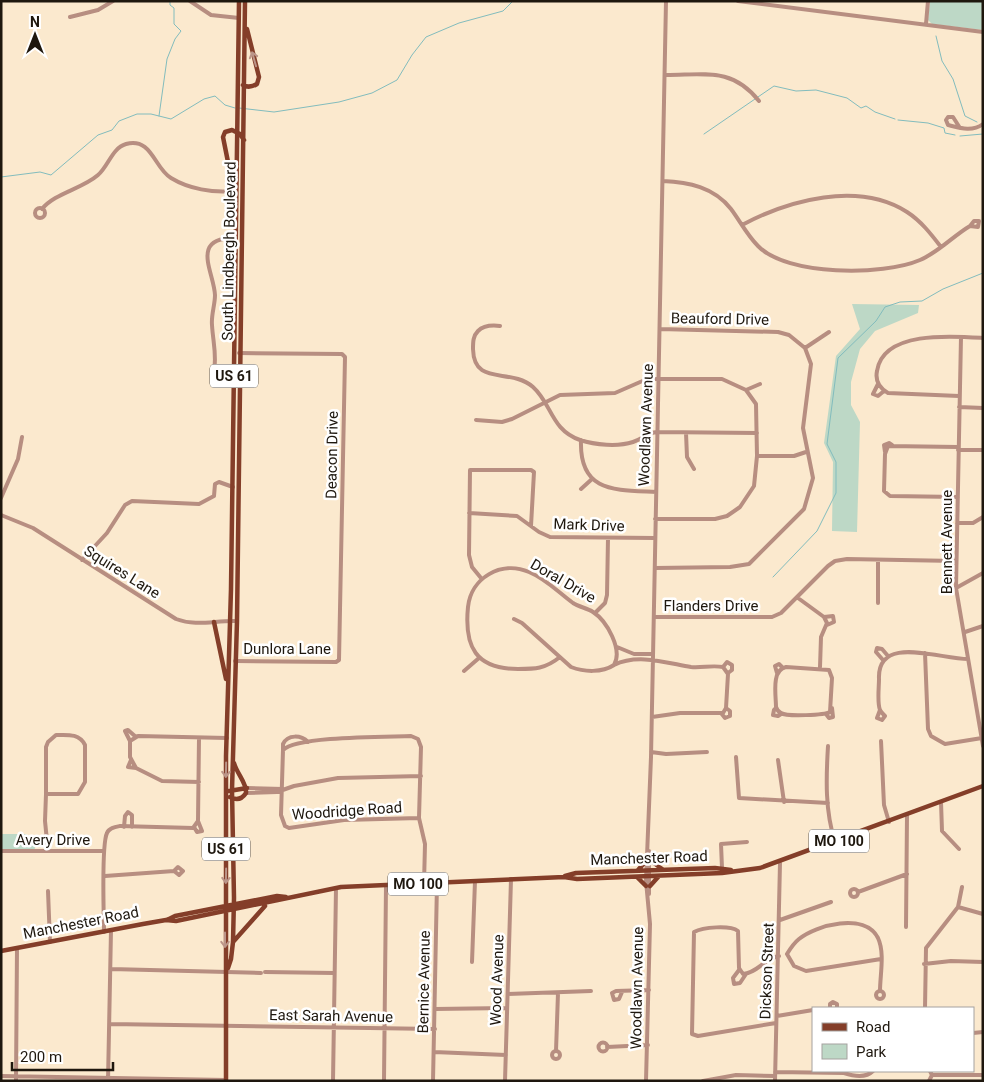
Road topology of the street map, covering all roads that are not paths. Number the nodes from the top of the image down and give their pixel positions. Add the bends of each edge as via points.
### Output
1 (113, 1) edge
2 (190, 1) edge
3 (239, 1) edge
4 (245, 1) edge
5 (666, 1) edge
6 (738, 1) edge
7 (744, 1) edge
8 (928, 1) edge
9 (70, 17) dead end
10 (238, 18) junction
11 (245, 20) junction
12 (926, 24) junction
13 (983, 32) edge
14 (666, 75) junction
15 (238, 78) junction
16 (244, 86) junction
17 (760, 101) dead end
18 (983, 124) edge
19 (960, 128) dead end
20 (237, 132) junction
21 (244, 140) junction
22 (663, 181) junction
23 (234, 191) junction
24 (236, 200) junction
25 (42, 209) dead end
26 (742, 225) junction
27 (970, 226) dead end
28 (236, 238) junction
29 (941, 247) junction
30 (500, 326) dead end
31 (660, 329) junction
32 (829, 332) dead end
33 (960, 337) junction
34 (983, 338) edge
35 (805, 348) junction
36 (239, 352) junction
37 (214, 371) dead end
38 (659, 378) junction
39 (760, 384) dead end
40 (878, 384) junction
41 (746, 390) junction
42 (884, 391) junction
43 (959, 396) junction
44 (543, 403) junction
45 (959, 407) junction
46 (983, 408) edge
47 (476, 420) dead end
48 (657, 432) junction
49 (686, 433) junction
50 (756, 433) junction
51 (22, 437) dead end
52 (581, 440) junction
53 (958, 448) junction
54 (983, 450) edge
55 (806, 452) junction
56 (757, 456) junction
57 (694, 469) dead end
58 (592, 478) junction
59 (232, 487) junction
60 (581, 489) dead end
61 (656, 492) junction
62 (958, 497) junction
63 (1, 498) edge
64 (469, 513) junction
65 (1, 516) edge
66 (983, 517) edge
67 (655, 519) junction
68 (957, 523) junction
69 (532, 526) junction
70 (608, 538) junction
71 (655, 538) junction
72 (82, 560) junction
73 (878, 560) junction
74 (956, 561) junction
75 (655, 568) junction
76 (983, 573) edge
77 (481, 578) junction
78 (956, 588) junction
79 (798, 598) junction
80 (878, 603) dead end
81 (595, 613) junction
82 (654, 617) junction
83 (824, 617) junction
84 (514, 619) dead end
85 (230, 621) junction
86 (237, 621) junction
87 (214, 622) junction
88 (827, 625) junction
89 (983, 626) edge
90 (964, 632) junction
91 (617, 647) junction
92 (618, 653) junction
93 (925, 653) junction
94 (653, 654) junction
95 (888, 656) junction
96 (479, 658) junction
97 (560, 658) junction
98 (968, 659) junction
99 (339, 660) joint
100 (628, 660) junction
101 (653, 660) junction
102 (883, 660) junction
103 (236, 661) junction
104 (614, 665) junction
105 (723, 667) junction
106 (820, 668) junction
107 (464, 671) dead end
108 (728, 673) junction
109 (228, 691) junction
110 (726, 708) junction
111 (880, 710) dead end
112 (721, 713) junction
113 (983, 713) edge
114 (978, 714) junction
115 (652, 717) junction
116 (136, 737) junction
117 (199, 738) junction
118 (226, 738) junction
119 (982, 738) junction
120 (881, 740) dead end
121 (130, 741) junction
122 (308, 742) junction
123 (828, 746) dead end
124 (983, 746) edge
125 (283, 750) junction
126 (651, 752) junction
127 (707, 752) dead end
128 (232, 756) junction
129 (736, 757) dead end
130 (778, 760) dead end
131 (421, 776) junction
132 (199, 782) junction
133 (983, 786) edge
134 (283, 789) junction
135 (232, 790) junction
136 (247, 791) junction
137 (226, 792) junction
138 (46, 794) junction
139 (232, 798) junction
140 (784, 802) junction
141 (941, 802) junction
142 (828, 803) junction
143 (907, 815) junction
144 (419, 818) junction
145 (198, 822) junction
146 (889, 822) junction
147 (124, 826) junction
148 (132, 827) junction
149 (194, 827) junction
150 (746, 842) dead end
151 (835, 842) junction
152 (959, 849) dead end
153 (1, 851) edge
154 (48, 851) junction
155 (104, 851) junction
156 (649, 860) junction
157 (780, 863) junction
158 (722, 868) junction
159 (664, 870) junction
160 (174, 871) dead end
161 (735, 871) junction
162 (648, 873) junction
163 (636, 874) junction
164 (907, 874) junction
165 (105, 876) junction
166 (660, 876) junction
167 (511, 879) junction
168 (475, 881) junction
169 (437, 883) junction
170 (424, 884) junction
171 (386, 885) junction
172 (648, 886) junction
173 (962, 887) dead end
174 (336, 888) junction
175 (48, 891) dead end
176 (858, 892) dead end
177 (288, 897) junction
178 (831, 902) dead end
179 (234, 904) junction
180 (268, 904) junction
181 (226, 906) junction
182 (958, 907) junction
183 (233, 910) junction
184 (225, 912) junction
185 (983, 914) edge
186 (166, 920) junction
187 (780, 920) junction
188 (906, 927) dead end
189 (111, 930) junction
190 (104, 932) junction
191 (50, 942) junction
192 (233, 942) junction
193 (17, 948) junction
194 (1, 951) edge
195 (787, 954) junction
196 (779, 955) junction
197 (881, 959) junction
198 (472, 962) dead end
199 (983, 962) edge
200 (924, 964) junction
201 (111, 969) junction
202 (739, 969) junction
203 (228, 970) junction
204 (334, 973) junction
205 (746, 974) junction
206 (649, 990) junction
207 (591, 991) dead end
208 (880, 991) dead end
209 (622, 992) dead end
210 (558, 993) junction
211 (508, 994) junction
212 (830, 1007) edge
213 (836, 1007) edge
214 (925, 1007) edge
215 (507, 1008) junction
216 (435, 1009) junction
217 (812, 1010) edge
218 (777, 1016) junction
219 (776, 1023) junction
220 (110, 1024) junction
221 (227, 1025) junction
222 (334, 1028) junction
223 (384, 1028) junction
224 (435, 1029) junction
225 (648, 1045) junction
226 (607, 1047) dead end
227 (556, 1051) dead end
228 (434, 1052) junction
229 (506, 1055) junction
230 (845, 1072) edge
231 (871, 1072) edge
232 (931, 1073) edge
233 (775, 1074) junction
234 (983, 1075) edge
235 (1, 1076) edge
236 (16, 1078) edge
237 (108, 1079) edge
238 (226, 1080) edge
239 (333, 1081) edge
240 (384, 1081) edge
241 (433, 1081) edge
242 (505, 1081) edge
243 (646, 1081) edge
244 (703, 1081) edge
245 (775, 1081) edge
246 (930, 1081) edge

1 - 9 street via 98,10
2 - 10 street via 211,15
3 - 10 main road, South Lindbergh Boulevard / US 61
4 - 11 main road, South Lindbergh Boulevard / US 61
5 - 14 street, Woodlawn Avenue
6 - 7 street
7 - 12 street
8 - 12 street
10 - 15 main road, South Lindbergh Boulevard / US 61
11 - 16 main road, South Lindbergh Boulevard / US 61
16 -> 11 main road via 254,86 259,77
12 - 13 street
14 - 17 street via 719,74 741,82
14 - 22 street, Woodlawn Avenue
15 - 16 main road
15 - 20 main road, South Lindbergh Boulevard / US 61
16 - 21 main road, South Lindbergh Boulevard / US 61
18 - 19 street via 972,129
20 - 21 main road
20 - 23 main road via 228,131 223,139
20 - 24 main road, South Lindbergh Boulevard / US 61
21 - 36 main road, South Lindbergh Boulevard / US 61
22 - 26 street via 705,189 730,207
22 - 31 street, Woodlawn Avenue
23 - 24 main road
23 - 25 street via 210,191 184,184 169,177 145,147 139,143 125,144 113,154 99,175
24 - 28 main road, South Lindbergh Boulevard / US 61
26 - 29 street via 767,254 811,267 854,270 900,266 918,261
26 - 29 street via 798,202 829,197 866,198 885,202 906,212 919,221
27 - 29 street
28 - 37 street via 217,242 210,248 206,259 215,294 212,324 216,348
28 - 59 main road, South Lindbergh Boulevard / US 61
30 - 44 street via 486,326 476,334 473,341 476,366 486,373 526,381 538,392
31 - 35 street, Beauford Drive via 778,332 789,335
31 - 38 street, Woodlawn Avenue
32 - 35 street
33 - 34 street
33 - 40 street via 920,339 895,346 878,366
33 - 43 street, Bennett Avenue
35 - 55 street via 811,364 803,428
36 - 86 main road, South Lindbergh Boulevard / US 61
36 - 99 street, Deacon Drive via 303,352 342,354 345,357
38 - 41 street via 722,380
38 - 44 street via 647,379 615,393 560,395
38 - 48 street, Woodlawn Avenue
39 - 41 street
40 - 42 street
40 - 42 street via 872,394 878,396
41 - 50 street via 756,404
42 - 43 street via 888,394
43 - 45 street, Bennett Avenue
44 - 47 street via 507,421
44 - 52 street via 563,431
45 - 46 street
45 - 53 street, Bennett Avenue
48 - 49 street
48 - 52 street via 618,445
48 - 61 street, Woodlawn Avenue
49 - 50 street
49 - 57 street via 687,457
50 - 56 street
51 - 63 street via 18,459
52 - 58 street via 582,461
53 - 54 street
53 - 62 street, Bennett Avenue
53 - 62 street via 890,445 885,452 884,491 890,496
55 - 56 street via 794,456
55 - 75 street via 813,478 804,509 749,564
56 - 67 street via 754,486 740,507 728,516
58 - 60 street
58 - 61 street via 613,490
59 - 72 street via 219,482 215,484 214,496 202,504 138,500 125,505 107,533
59 - 85 main road, South Lindbergh Boulevard / US 61
61 - 67 street, Woodlawn Avenue
62 - 68 street, Bennett Avenue
64 - 69 street, Mark Drive via 517,516
64 - 69 street via 470,470 531,470 534,472
64 - 77 street via 468,554 472,568
65 - 72 street, Squires Lane via 33,528
66 - 68 street via 973,523
67 - 71 street, Woodlawn Avenue
68 - 74 street, Bennett Avenue
69 - 70 street, Mark Drive via 550,536
70 - 71 street, Mark Drive
70 - 81 street via 607,595 605,603
71 - 75 street, Woodlawn Avenue
72 - 87 street, Squires Lane via 176,619 199,625
73 - 74 street, Flanders Drive
73 - 79 street, Flanders Drive via 835,561
73 - 80 street
74 - 78 street, Bennett Avenue
75 - 82 street, Woodlawn Avenue
76 - 78 street
77 - 81 street, Doral Drive via 493,571 529,571 575,604
77 - 96 street via 471,592 468,612 469,642
78 - 90 street, Bennett Avenue
79 - 82 street, Flanders Drive via 772,618
79 - 83 street
81 - 91 street, Doral Drive
82 - 94 street, Woodlawn Avenue
83 - 88 street
83 - 88 street via 832,616 835,620
84 - 97 street
85 - 86 street, Squires Lane
85 - 87 street, Squires Lane
85 - 109 main road, South Lindbergh Boulevard / US 61
86 - 103 main road, South Lindbergh Boulevard / US 61
87 - 109 main road
88 - 106 street via 821,637
89 - 90 street
90 - 98 street, Bennett Avenue
91 - 92 street
91 - 94 street via 634,654
92 - 100 street
92 - 104 street
93 - 95 street
93 - 98 street
93 - 119 street via 931,736 945,744
94 - 101 street, Woodlawn Avenue
95 - 102 street
95 - 102 street via 877,648 876,652
96 - 97 street via 496,668 520,670 541,669
96 - 107 street
97 - 104 street via 571,667 584,670 606,669
98 - 114 street, Bennett Avenue
99 - 103 street, Dunlora Lane
100 - 101 street
100 - 104 street
101 - 105 street via 693,667
101 - 115 street, Woodlawn Avenue
102 - 111 street via 879,671
103 - 128 main road, South Lindbergh Boulevard / US 61
105 - 108 street
105 - 108 street via 727,662 732,665
106 - 106 street via 782,667 777,673 778,711 829,711 832,675 829,670
108 - 110 street
109 - 118 main road, South Lindbergh Boulevard / US 61
110 - 112 street
110 - 112 street via 730,716 725,718
112 - 115 street
113 - 114 street
114 - 119 street, Bennett Avenue
115 - 126 street, Woodlawn Avenue
116 - 117 street
116 - 121 street
116 - 121 street via 131,731 126,731
117 - 118 street
117 - 132 street
118 -> 137 main road, US 61
119 - 124 street, Bennett Avenue
120 - 146 street via 884,805
121 - 132 street via 131,760 136,768 162,782
122 - 125 street
122 - 125 street via 298,736 288,738
122 - 131 street via 411,736 418,739 421,748
123 - 142 street
125 - 134 street
126 - 127 street
126 - 156 street, Woodlawn Avenue
128 - 135 main road, US 61
128 - 136 main road
129 - 140 street via 740,798
130 - 140 street
131 - 134 street via 338,778
131 - 144 street
132 - 145 street
133 - 141 main road, Manchester Road / MO 100
134 - 136 street via 278,792
134 - 144 street, Woodridge Road via 281,815 288,828 344,820
135 - 136 main road
135 - 137 main road
135 - 139 main road, US 61
136 - 139 main road via 242,798
137 - 139 main road
137 -> 181 main road, US 61
138 - 138 street via 48,742 56,735 80,738 85,745 84,788 78,794
138 - 154 street
139 - 179 main road, US 61
140 - 142 street
141 - 143 main road, Manchester Road / MO 100
141 - 152 street via 942,831
142 - 151 street
143 - 146 main road, Manchester Road / MO 100
143 - 164 street
144 - 170 street via 425,844
145 - 149 street
145 - 149 street via 202,831 197,832
146 - 151 main road, Manchester Road / MO 100
147 - 148 street
147 - 148 street via 128,812 132,816
147 - 155 street via 110,829
148 - 149 street
150 - 158 street via 721,844
151 - 157 main road, Manchester Road / MO 100
153 - 154 street, Avery Drive
154 - 155 street, Avery Drive
155 - 165 street
156 - 159 main road
156 - 162 street, Woodlawn Avenue
156 - 163 main road
157 - 161 main road, Manchester Road / MO 100
157 - 187 street, Dickson Street
158 - 159 main road, Manchester Road / MO 100
158 - 161 main road, Manchester Road / MO 100
159 - 162 main road, Manchester Road / MO 100
160 - 165 street
161 - 166 main road, Manchester Road / MO 100
162 - 163 main road, Manchester Road / MO 100
162 - 166 main road, Manchester Road / MO 100
162 - 172 street, Woodlawn Avenue
163 - 167 main road, Manchester Road / MO 100 via 577,879
163 - 172 main road
164 - 176 street
164 - 188 street
165 - 190 street
166 - 172 main road
167 - 168 main road, Manchester Road / MO 100
167 - 211 street, Wood Avenue
168 - 169 main road, Manchester Road / MO 100
168 - 198 street
169 - 170 main road, Manchester Road / MO 100
169 - 216 street, Bernice Avenue
170 - 171 main road, Manchester Road / MO 100
171 - 174 main road, Manchester Road / MO 100
171 - 223 street
172 - 206 street, Woodlawn Avenue
173 - 182 street
174 - 177 main road, Manchester Road / MO 100
174 - 204 street
175 - 191 street
177 - 179 main road, Manchester Road / MO 100
177 - 180 main road, Manchester Road / MO 100
178 - 187 street
179 - 181 main road, Manchester Road / MO 100
179 - 183 main road, US 61
180 - 183 main road, Manchester Road / MO 100
180 - 192 main road
181 - 184 main road, US 61
181 - 186 main road, Manchester Road / MO 100
182 - 185 street
182 - 200 street via 927,943
183 - 184 main road, Manchester Road / MO 100
183 - 192 main road, US 61
184 - 186 main road, Manchester Road / MO 100
184 -> 203 main road, US 61
186 - 189 main road, Manchester Road / MO 100
187 - 196 street, Dickson Street
189 - 190 main road, Manchester Road / MO 100
189 - 201 street
190 - 191 main road, Manchester Road / MO 100
191 - 193 main road, Manchester Road / MO 100
192 - 203 main road, US 61
193 - 194 main road, Manchester Road / MO 100
193 - 236 street
195 - 196 street
195 - 197 street via 794,966 806,971
195 - 197 street via 804,935 852,922 873,930 880,945
196 - 205 street
196 - 218 street, Dickson Street
197 - 208 street
199 - 200 street
200 - 214 street
201 - 203 street
201 - 220 street
202 - 205 street
202 - 205 street via 733,978 734,984 740,983
202 - 219 street via 738,931 732,928 695,931 692,1034 698,1036
203 - 204 street
203 - 221 main road, US 61
204 - 222 street
206 - 209 street
206 - 225 street, Woodlawn Avenue
207 - 210 street
210 - 211 street
210 - 227 street
211 - 215 street, Wood Avenue
212 - 213 street via 833,1002
215 - 216 street
215 - 229 street, Wood Avenue
216 - 224 street, Bernice Avenue
217 - 218 street
218 - 219 street, Dickson Street
219 - 233 street, Dickson Street
220 - 221 street, East Sarah Avenue
220 - 237 street
221 - 222 street, East Sarah Avenue
221 - 238 main road, US 61
222 - 223 street, East Sarah Avenue
222 - 239 street
223 - 224 street, East Sarah Avenue
223 - 240 street
224 - 228 street, Bernice Avenue
225 - 226 street
225 - 243 street, Woodlawn Avenue
228 - 229 street
228 - 241 street, Bernice Avenue
229 - 242 street, Wood Avenue
230 - 231 street via 865,1076
230 - 233 street
232 - 234 street
232 - 246 street
233 - 244 street via 736,1075
233 - 245 street, Dickson Street
235 - 236 street
236 - 237 street
237 - 238 street

